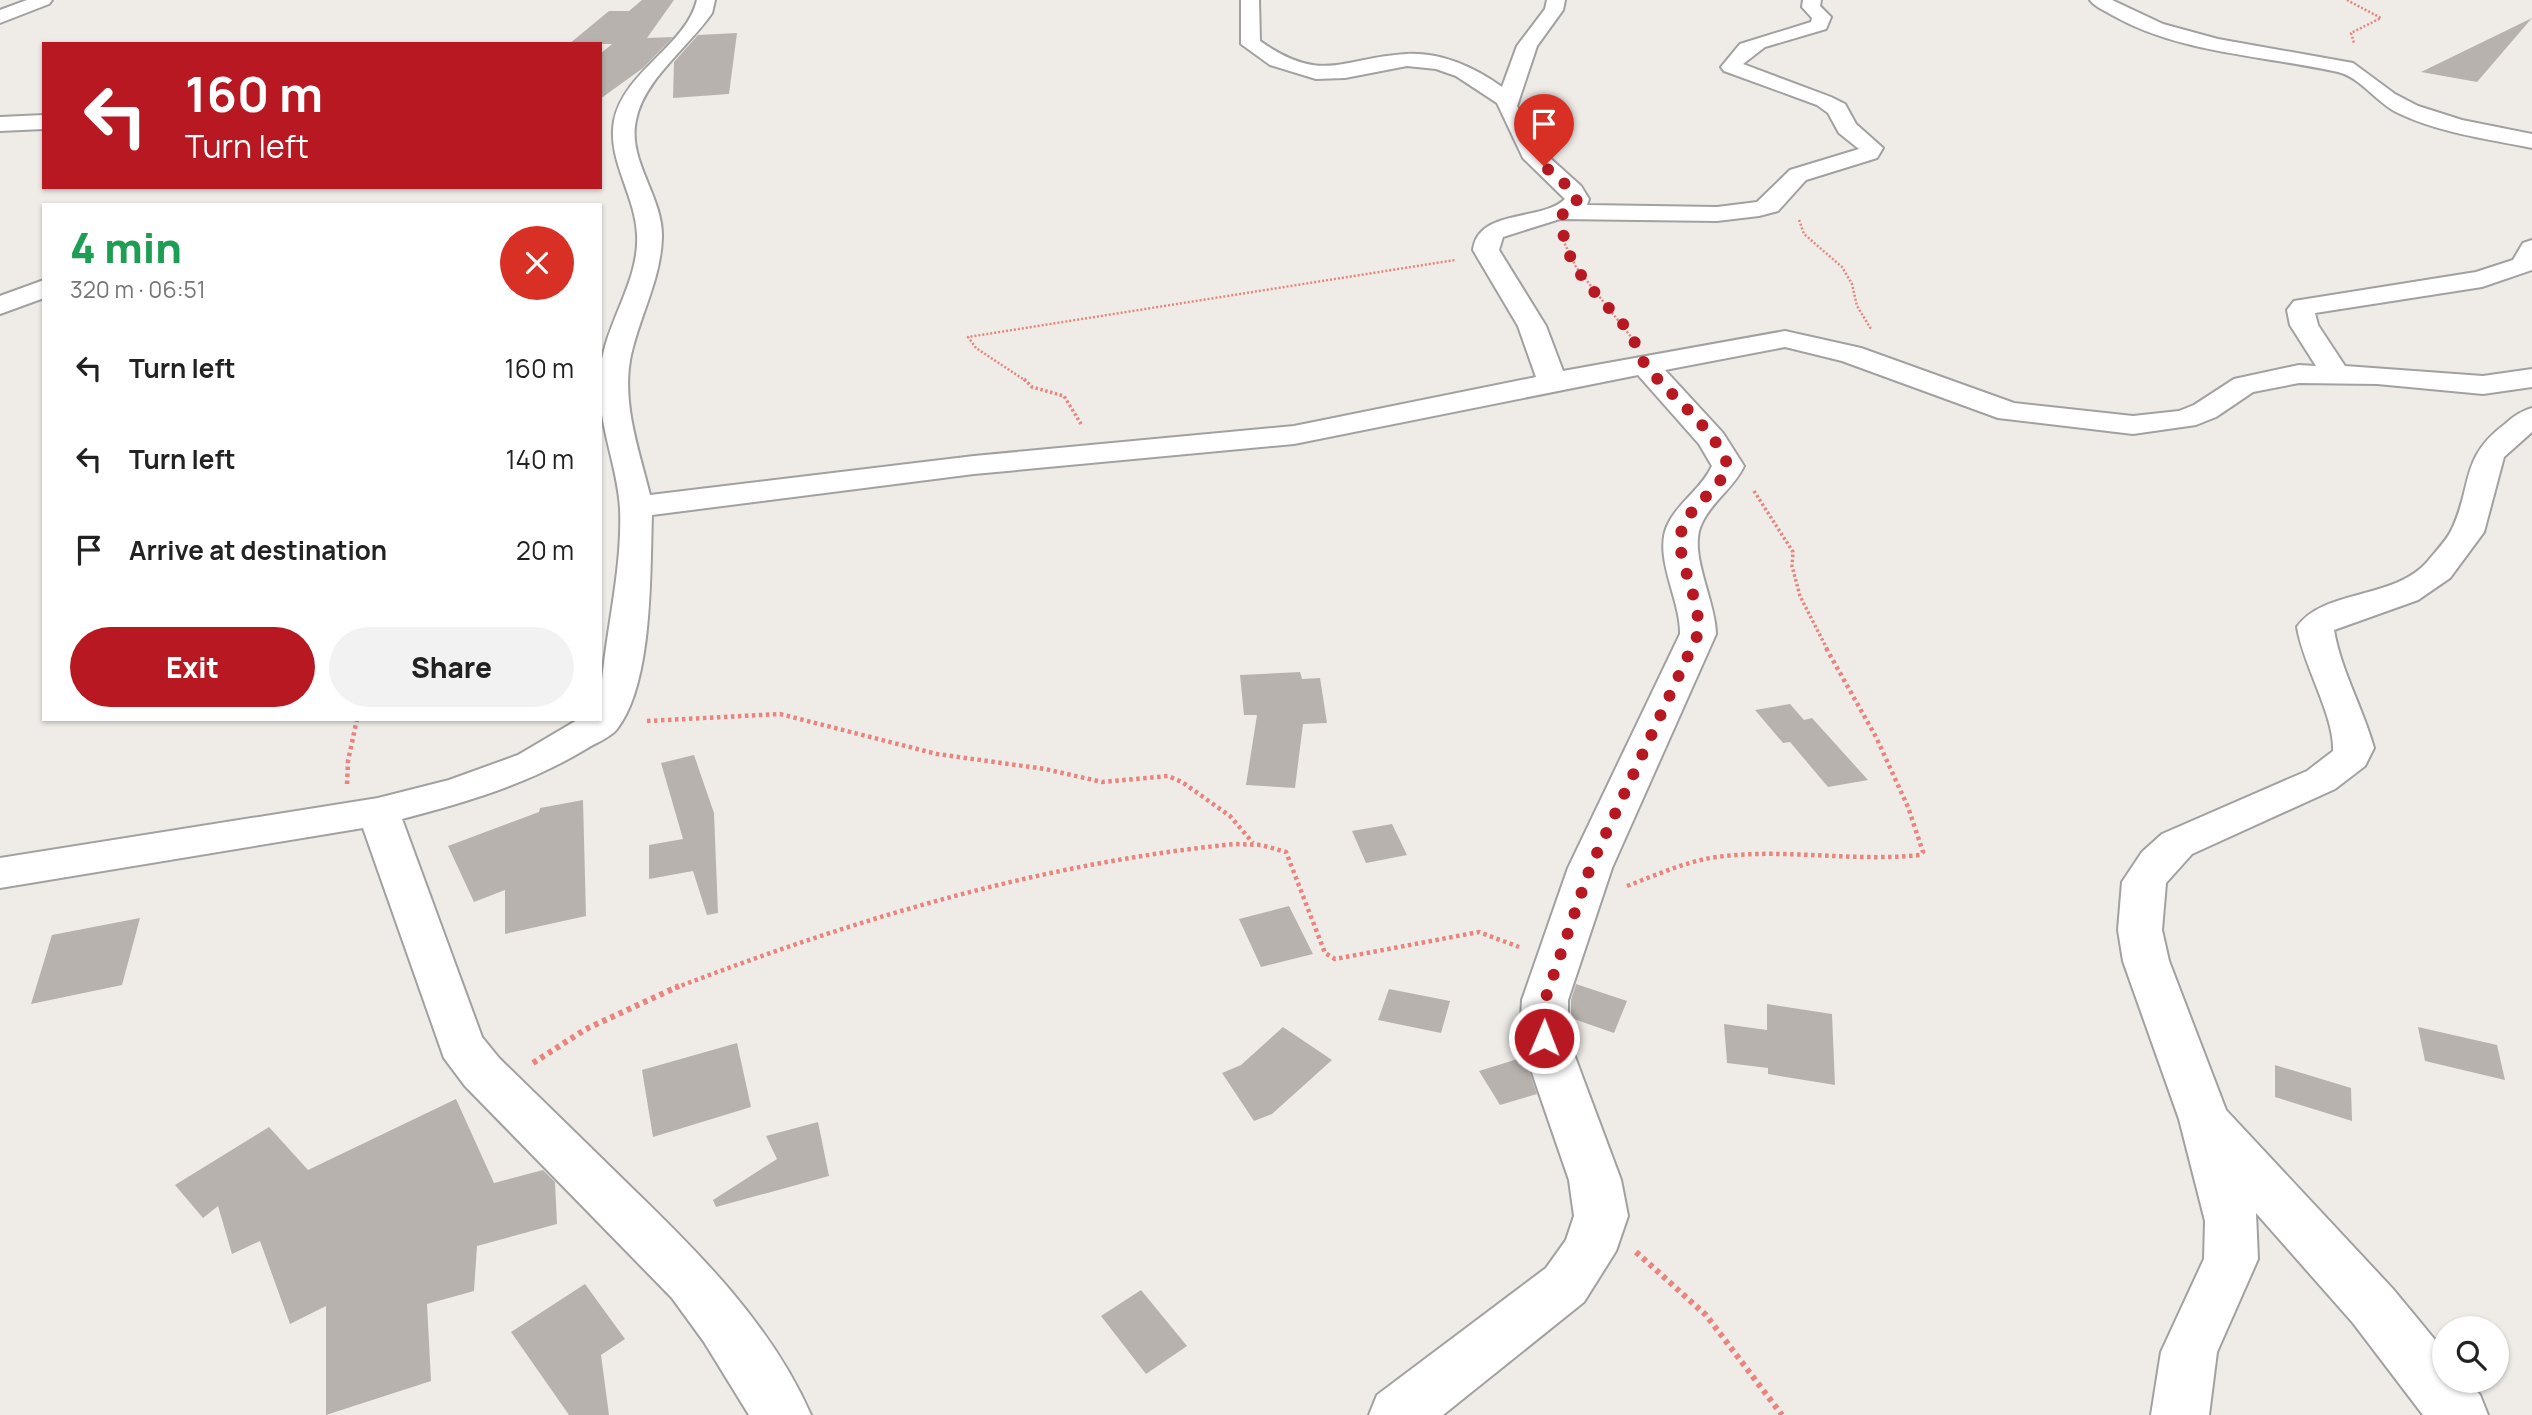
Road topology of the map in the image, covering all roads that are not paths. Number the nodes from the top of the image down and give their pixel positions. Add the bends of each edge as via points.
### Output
1 (43, 0) edge
2 (706, 0) edge
3 (1250, 0) edge
4 (1556, 0) edge
5 (1812, 0) edge
6 (2099, 0) edge
7 (0, 17) edge
8 (1506, 100) junction
9 (42, 122) edge
10 (0, 124) edge
11 (2531, 151) edge
12 (1563, 212) junction
13 (2532, 248) edge
14 (42, 289) edge
15 (0, 306) edge
16 (1644, 365) junction
17 (2335, 373) junction
18 (2532, 378) edge
19 (1553, 382) junction
20 (2532, 417) edge
21 (636, 507) junction
22 (362, 814) junction
23 (0, 873) edge
24 (2204, 1119) junction
25 (782, 1415) edge
26 (1398, 1415) edge
27 (2180, 1415) edge
28 (2459, 1415) edge

1 - 7 street
2 - 21 street via 694,25 620,106 625,120 624,152 640,187 650,235 645,270 614,373 615,415
3 - 8 street via 1251,44 1295,71 1329,73 1402,60 1431,62 1464,72
4 - 8 street via 1527,46
5 - 12 street via 1811,6 1822,17 1819,25 1765,39 1731,67 1838,109 1847,128 1872,148 1862,157 1792,178 1769,206 1717,214
6 - 11 street via 2131,18 2193,38 2346,67 2409,110
8 - 12 street via 1522,141 1573,191 1575,206
9 - 10 street
12 - 19 street via 1494,232 1486,250 1532,326
13 - 17 street via 2522,265 2482,279 2304,307 2304,325
14 - 15 street
16 - 17 street via 1785,339 1826,346 2009,412 2133,425 2185,419 2261,379
16 - 19 street
16 - 26 street via 1705,431 1728,466 1681,533 1698,606 1698,634 1590,868 1545,1000 1544,1038 1595,1180 1601,1216 1589,1251 1565,1285
17 - 18 street via 2483,385
19 - 21 street via 1294,435 974,465
20 - 24 street via 2489,456 2470,524 2438,571 2406,593 2326,618 2315,627 2319,650 2347,721 2354,748 2351,757 2322,780 2177,844 2144,881 2140,930 2146,961
21 - 22 street via 624,659 610,710 601,723 532,764 462,790
22 - 23 street
22 - 25 street via 461,1045 691,1280
24 - 27 street via 2232,1221 2231,1259 2189,1352
24 - 28 street via 2373,1306

